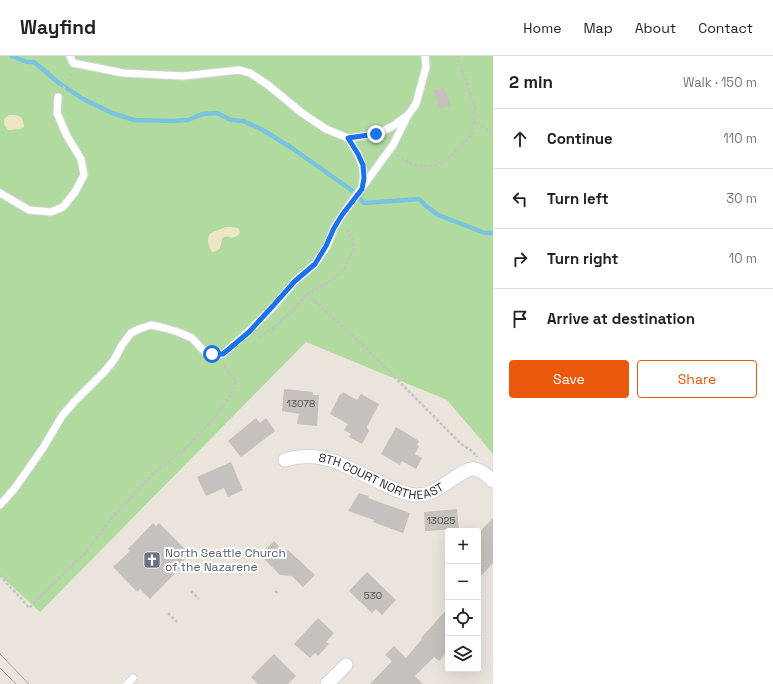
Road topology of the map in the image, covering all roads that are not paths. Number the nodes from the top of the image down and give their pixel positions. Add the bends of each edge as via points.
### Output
1 (70, 56) edge
2 (425, 56) edge
3 (58, 97) dead end
4 (408, 115) junction
5 (348, 138) junction
6 (362, 189) junction
7 (0, 193) edge
8 (285, 460) dead end
9 (493, 481) edge
10 (0, 505) edge
11 (346, 664) dead end
12 (133, 678) dead end
13 (126, 684) edge
14 (327, 684) edge

1 - 5 lane via 73,64 123,73 183,76 239,70 250,73 326,129
2 - 4 lane via 426,67 416,104
3 - 7 lane via 57,113 81,159 84,175 75,192 63,207 51,212 29,210
4 - 5 lane via 376,134
4 - 6 lane via 393,144
5 - 6 lane via 363,165
6 - 10 lane via 342,215 315,264 295,281 249,332 223,354 204,351 192,338 165,328 151,325 131,333 114,360 62,416 27,471
8 - 9 street, 8TH COURT NORTHEAST via 303,456 320,457 417,495 430,493 475,466
11 - 14 street
12 - 13 lane

